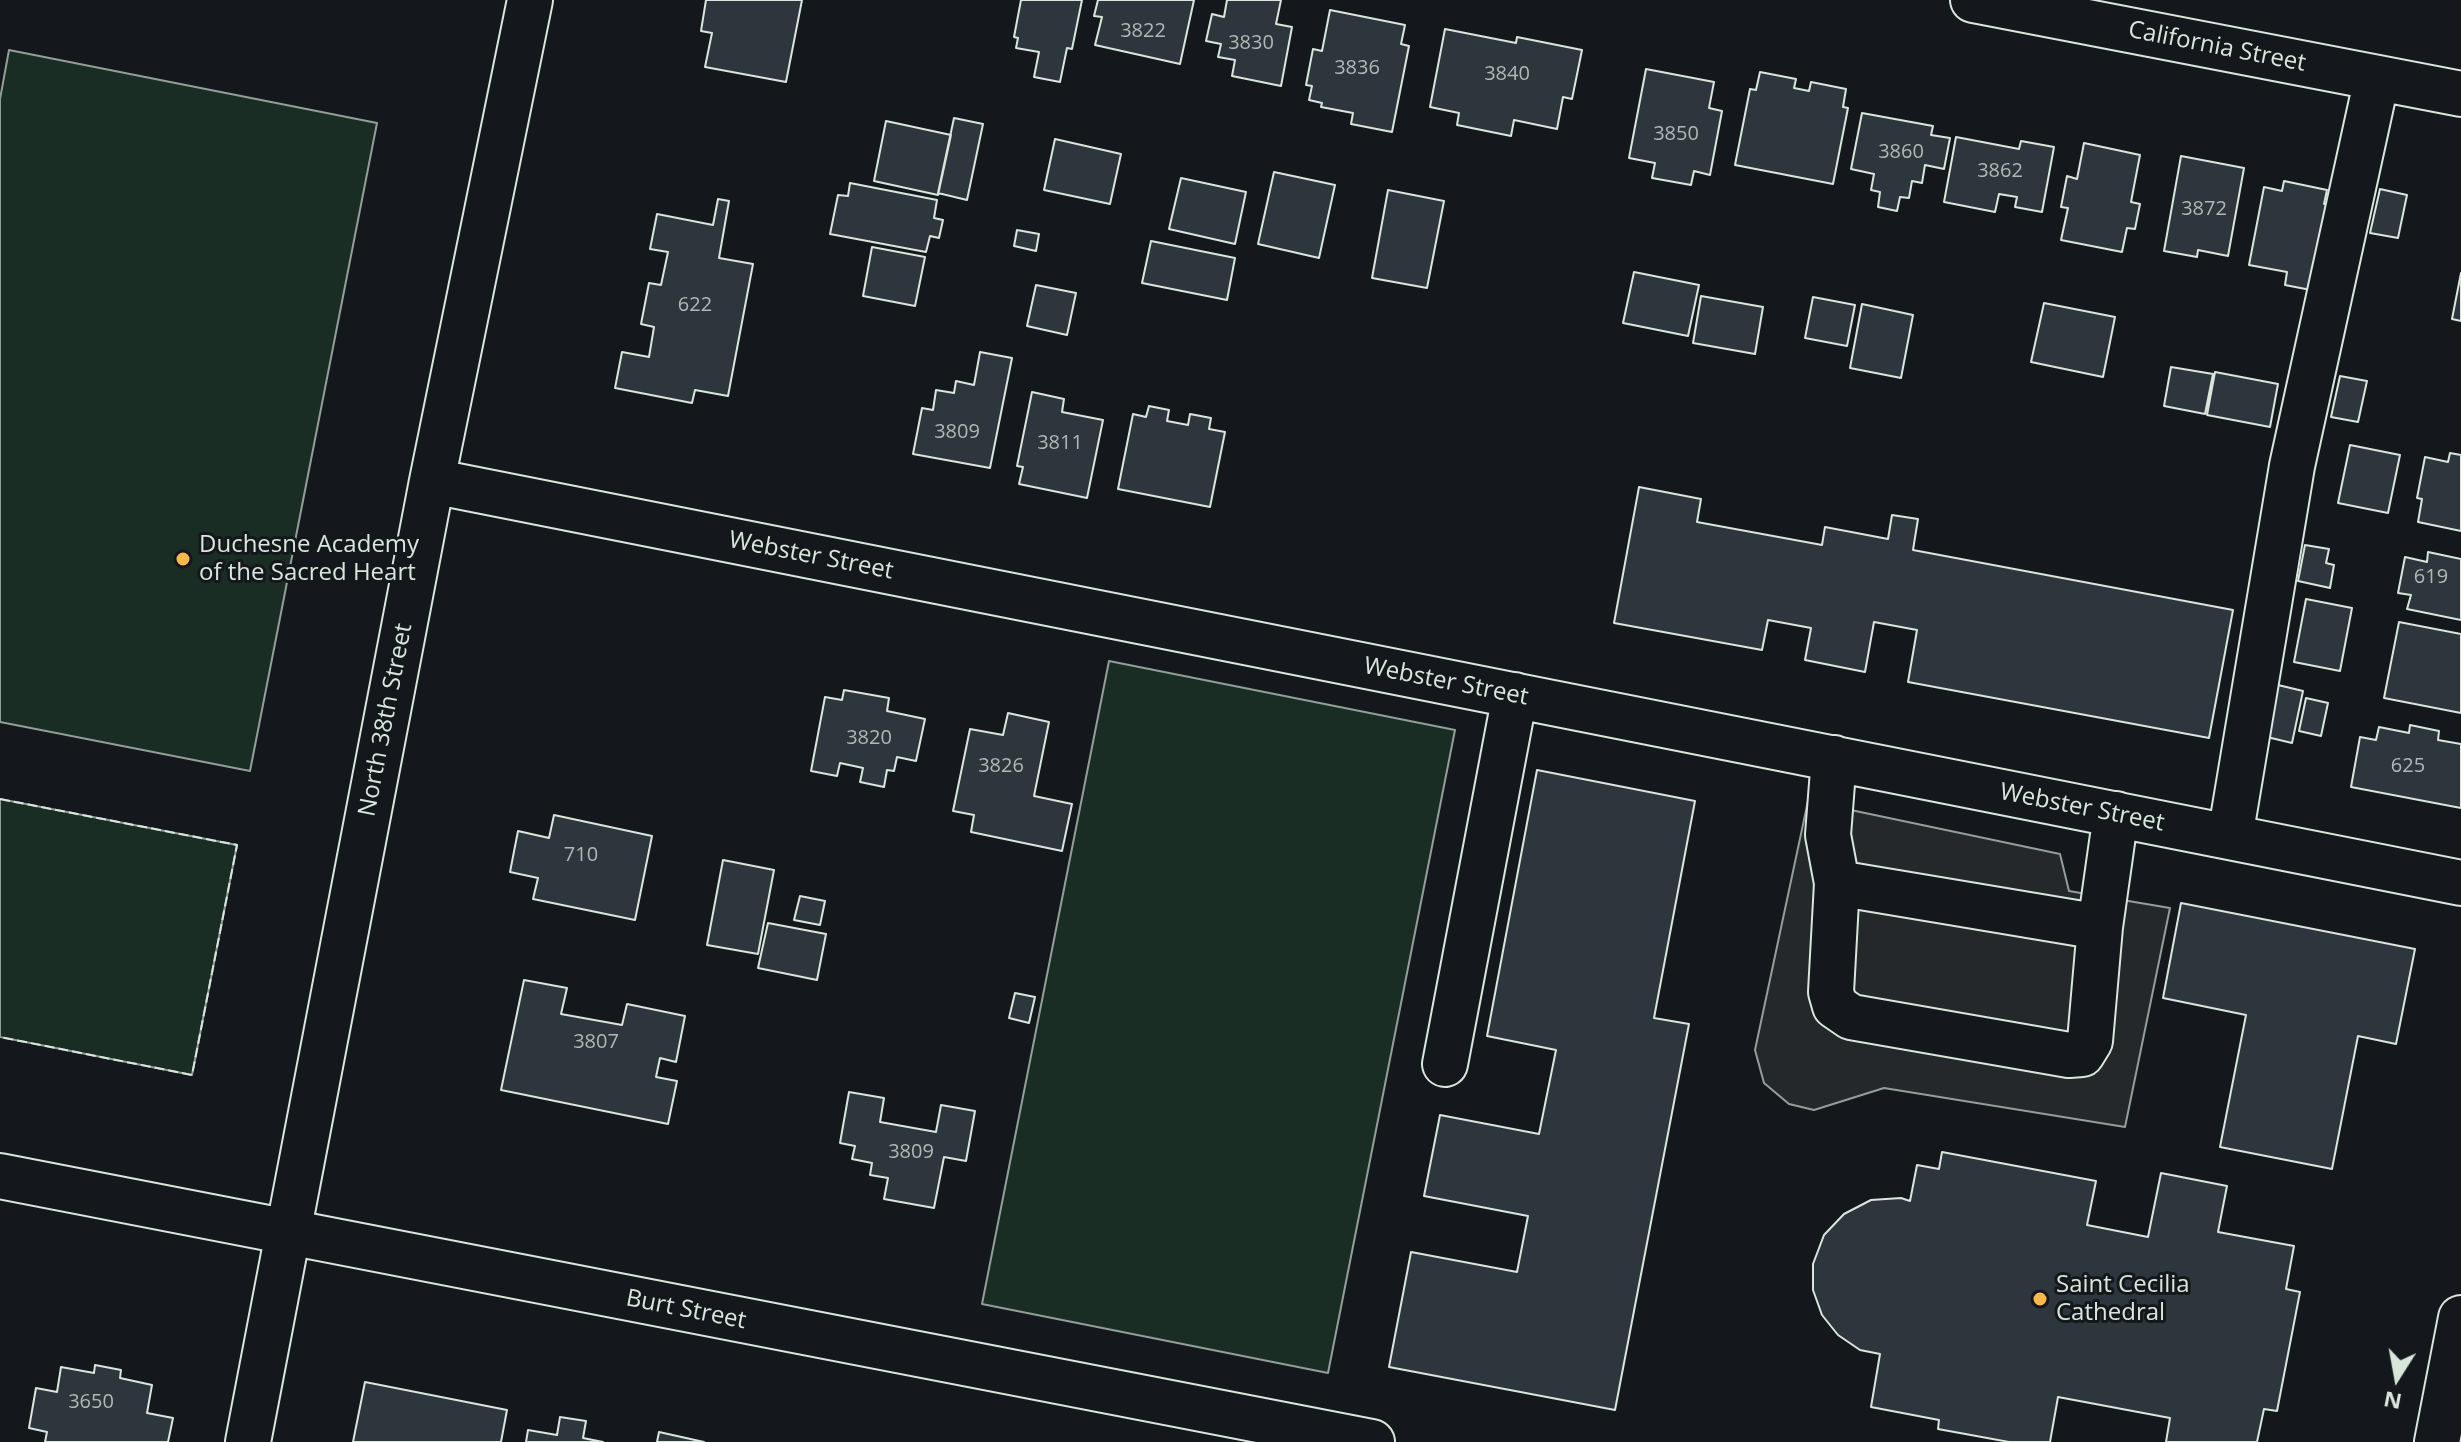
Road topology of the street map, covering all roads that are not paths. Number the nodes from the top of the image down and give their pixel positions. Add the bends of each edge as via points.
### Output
1 (530, 0) edge
2 (1973, 0) edge
3 (2377, 78) junction
4 (2461, 94) edge
5 (432, 481) junction
6 (1515, 695) junction
7 (1834, 758) junction
8 (2116, 814) junction
9 (2230, 837) junction
10 (1837, 883) junction
11 (2461, 883) edge
12 (2100, 927) junction
13 (1445, 1064) dead end
14 (0, 1176) edge
15 (289, 1233) junction
16 (2461, 1318) edge
17 (248, 1442) edge
18 (1372, 1442) edge
19 (2437, 1442) edge

1 - 5 street, North 38th Street
2 - 3 street, California Street
3 - 4 street, California Street
3 - 9 street via 2292,466
5 - 6 street, Webster Street
5 - 15 street, North 38th Street
6 - 7 street, Webster Street
6 - 13 street
7 - 8 street, Webster Street
7 - 10 street via 1828,835
8 - 9 street, Webster Street
8 - 12 street
9 - 11 street, Webster Street
10 - 12 street
10 - 12 street via 1831,992 1835,1006 1851,1017 2069,1055 2082,1054 2090,1041
14 - 15 street, Burt Street
15 - 17 street, North 38th Street
15 - 18 street, Burt Street
16 - 19 street

